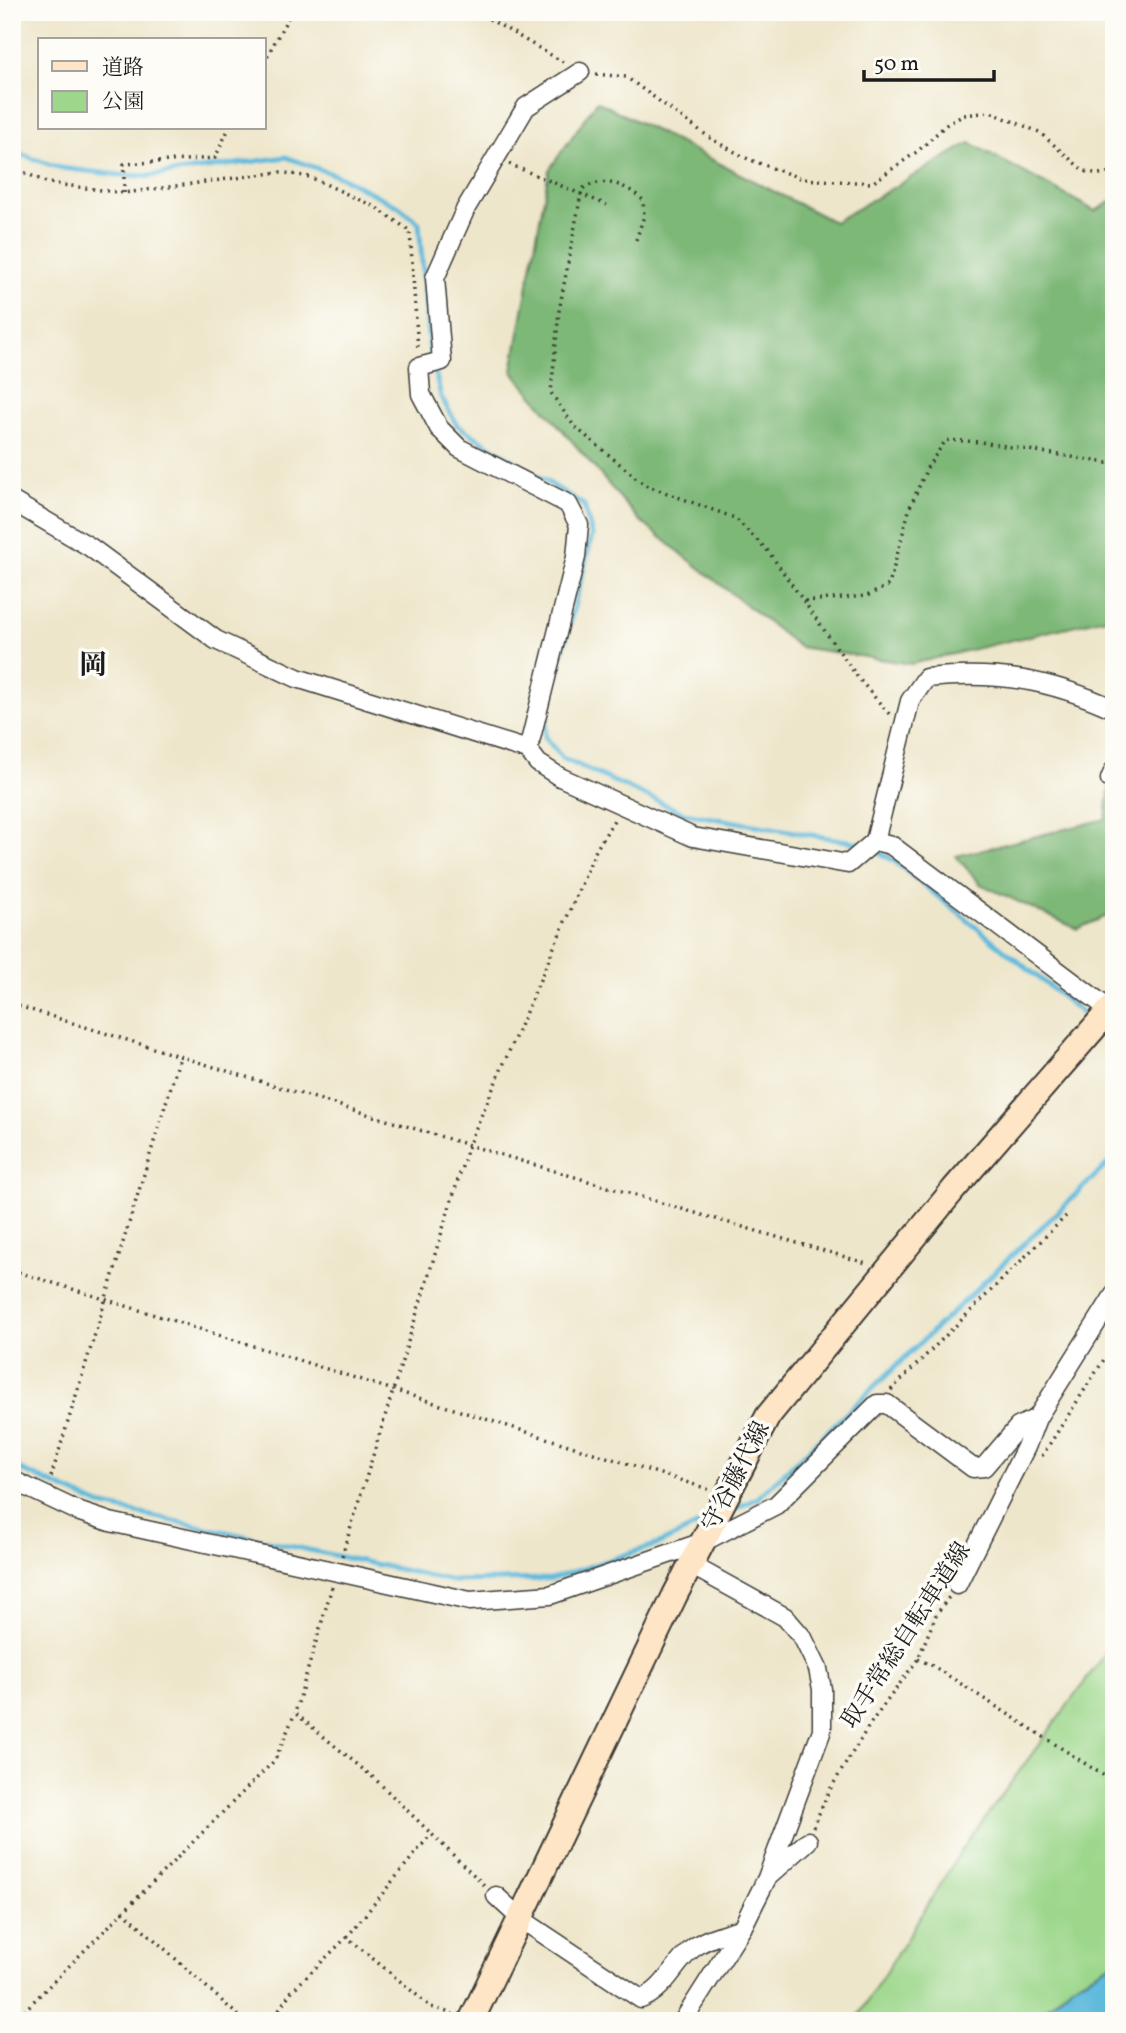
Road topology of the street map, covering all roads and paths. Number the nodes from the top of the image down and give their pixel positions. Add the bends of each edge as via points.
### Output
1 (291, 12) edge
2 (477, 12) edge
3 (266, 58) edge
4 (580, 72) junction
5 (228, 130) edge
6 (498, 159) junction
7 (12, 167) edge
8 (1114, 172) edge
9 (124, 192) junction
10 (581, 194) junction
11 (607, 205) dead end
12 (636, 240) dead end
13 (419, 367) junction
14 (1114, 464) edge
15 (12, 501) edge
16 (804, 601) junction
17 (1114, 709) edge
18 (902, 730) junction
19 (528, 750) junction
20 (1114, 770) edge
21 (1114, 780) edge
22 (622, 806) junction
23 (874, 842) junction
24 (12, 1004) edge
25 (1106, 1016) edge
26 (180, 1057) junction
27 (469, 1144) junction
28 (1066, 1216) dead end
29 (888, 1269) junction
30 (12, 1270) edge
31 (1114, 1295) edge
32 (106, 1300) junction
33 (1114, 1344) edge
34 (393, 1392) junction
35 (877, 1404) junction
36 (1037, 1418) junction
37 (1042, 1457) dead end
38 (51, 1477) dead end
39 (12, 1479) edge
40 (725, 1498) junction
41 (705, 1539) junction
42 (691, 1565) junction
43 (337, 1570) junction
44 (957, 1585) joint
45 (918, 1659) junction
46 (295, 1713) junction
47 (1114, 1782) edge
48 (431, 1834) junction
49 (808, 1841) joint
50 (767, 1878) junction
51 (496, 1896) joint
52 (122, 1911) junction
53 (522, 1919) junction
54 (743, 1928) junction
55 (348, 1937) junction
56 (471, 2020) edge
57 (14, 2021) edge
58 (244, 2021) edge
59 (271, 2021) edge
60 (683, 2021) edge

1 - 3 path
2 - 4 path
4 - 6 street via 526,107
4 - 8 path via 626,77 713,140 802,179 872,183 946,125 964,115 990,112 1040,132 1084,171
5 - 9 path via 215,158 124,164
6 - 10 path
6 - 13 street via 466,208 435,278 442,361
7 - 9 path via 48,183
9 - 13 path via 280,172 310,177 375,207 410,231
10 - 11 path
10 - 12 path via 594,182 630,188 643,200 644,216
10 - 16 path via 559,311 551,393 574,426 645,485 735,518 768,551
13 - 19 street via 421,394 439,428 459,448 568,504 579,525 576,557
14 - 16 path via 946,440 910,508 889,585 867,596
15 - 19 street via 90,547 216,640 297,678
16 - 18 path
17 - 18 street via 1074,691 1019,677 957,674 926,678 910,701
18 - 23 street
19 - 22 street via 560,777
20 - 21 street via 1110,779
22 - 23 street via 693,837 848,864
22 - 27 path via 596,850
23 - 25 street via 891,845
24 - 26 path
25 - 29 main road, 守谷藤代線
26 - 27 path
26 - 32 path
27 - 29 path
27 - 34 path
28 - 35 path
29 - 40 main road, 守谷藤代線 via 768,1416
30 - 32 path
31 - 36 street
32 - 34 path
32 - 38 path
33 - 37 path
34 - 40 path
34 - 43 path
35 - 36 street via 887,1404 973,1468 984,1467 1018,1427
35 - 41 street via 776,1505
36 - 44 street
39 - 43 street via 110,1522
40 - 41 main road, 守谷藤代線
41 - 42 main road, 守谷藤代線
41 - 43 street via 550,1595 470,1601
42 - 50 street via 785,1616 803,1638 818,1669 822,1730
42 - 53 main road, 守谷藤代線
43 - 46 path
44 - 45 path, 取手常総自転車道線 via 936,1615
45 - 47 path
45 - 49 path, 取手常総自転車道線 via 829,1791
46 - 48 path
46 - 52 path via 275,1760
48 - 51 path
48 - 55 path
49 - 50 street
50 - 54 street
51 - 53 street
52 - 57 path
52 - 58 path
53 - 54 street via 641,1999 650,1996 692,1949
53 - 56 main road, 守谷藤代線
54 - 60 street
55 - 56 path via 431,2007
55 - 59 path via 291,1992

